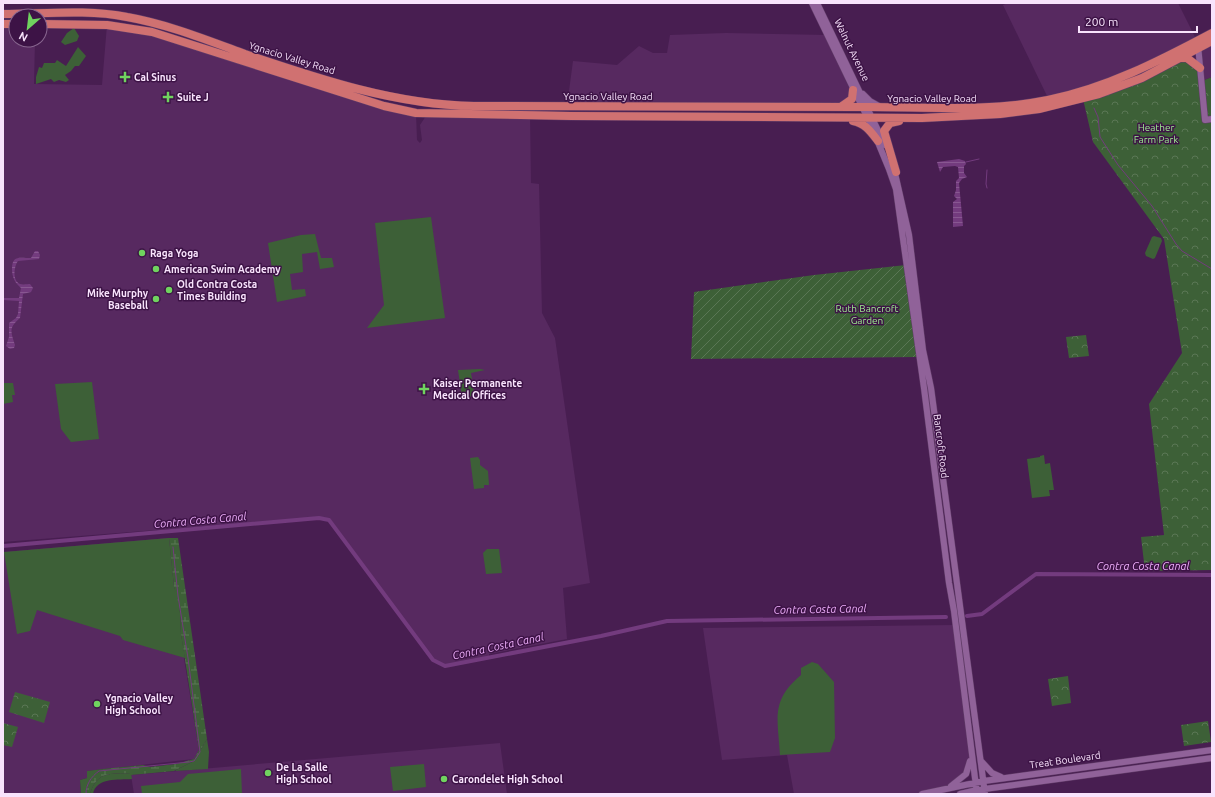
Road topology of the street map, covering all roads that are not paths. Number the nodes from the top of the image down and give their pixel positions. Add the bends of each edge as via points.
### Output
1 (812, 3) edge
2 (818, 3) edge
3 (3, 14) edge
4 (48, 24) edge
5 (1212, 33) edge
6 (1212, 41) edge
7 (1198, 45) junction
8 (1180, 58) junction
9 (1200, 68) junction
10 (1121, 78) junction
11 (856, 90) junction
12 (1101, 93) junction
13 (840, 107) junction
14 (865, 107) junction
15 (881, 107) junction
16 (830, 118) junction
17 (870, 118) junction
18 (922, 118) junction
19 (1212, 119) edge
20 (878, 141) junction
21 (896, 172) junction
22 (949, 583) junction
23 (958, 595) junction
24 (1212, 750) edge
25 (971, 754) junction
26 (1212, 758) edge
27 (981, 761) junction
28 (1004, 778) junction
29 (984, 781) junction
30 (975, 782) junction
31 (948, 788) junction
32 (977, 792) edge
33 (985, 792) edge
34 (922, 794) edge
35 (960, 794) edge

1 - 11 main road, Walnut Avenue
2 - 11 main road, Walnut Avenue
3 - 13 highway, Ygnacio Valley Road via 88,14 126,17 199,37 355,88 400,100 437,105
4 - 16 highway, Ygnacio Valley Road via 107,25 152,32 384,106 416,113
5 - 7 highway, Ygnacio Valley Road
6 - 7 highway, Ygnacio Valley Road
7 - 8 highway, Ygnacio Valley Road
7 - 9 main road
7 - 10 highway, Ygnacio Valley Road
8 - 9 highway via 1187,58
8 - 12 highway, Ygnacio Valley Road via 1142,78
9 - 19 main road via 1205,120
10 - 12 highway via 1121,83 1104,89
10 - 15 highway, Ygnacio Valley Road via 1049,100 1016,105 960,109
11 - 13 highway via 852,99
11 - 14 main road, Walnut Avenue
11 - 15 main road
12 - 18 highway, Ygnacio Valley Road via 1039,109
13 - 14 highway, Ygnacio Valley Road
14 - 15 highway, Ygnacio Valley Road
14 - 17 main road, Bancroft Road
16 - 17 highway, Ygnacio Valley Road
16 - 20 highway via 860,122
17 - 18 highway, Ygnacio Valley Road
17 - 20 main road, Bancroft Road
17 - 21 main road, Bancroft Road
18 - 21 highway via 894,122 884,130
20 - 22 main road, Bancroft Road via 896,189
21 - 23 main road, Bancroft Road via 914,272
22 - 23 main road via 953,584
22 - 25 main road, Bancroft Road
23 - 27 main road, Bancroft Road
24 - 28 main road, Treat Boulevard
25 - 30 main road, Bancroft Road
25 - 31 main road via 966,774
26 - 33 main road, Treat Boulevard
27 - 28 main road via 992,774
27 - 29 main road, Bancroft Road
28 - 29 main road, Treat Boulevard
29 - 30 main road, Treat Boulevard
29 - 33 main road, Bancroft Road
30 - 31 main road, Treat Boulevard
30 - 32 main road, Bancroft Road
31 - 34 main road, Treat Boulevard
32 - 33 main road, Treat Boulevard
32 - 35 main road, Treat Boulevard

